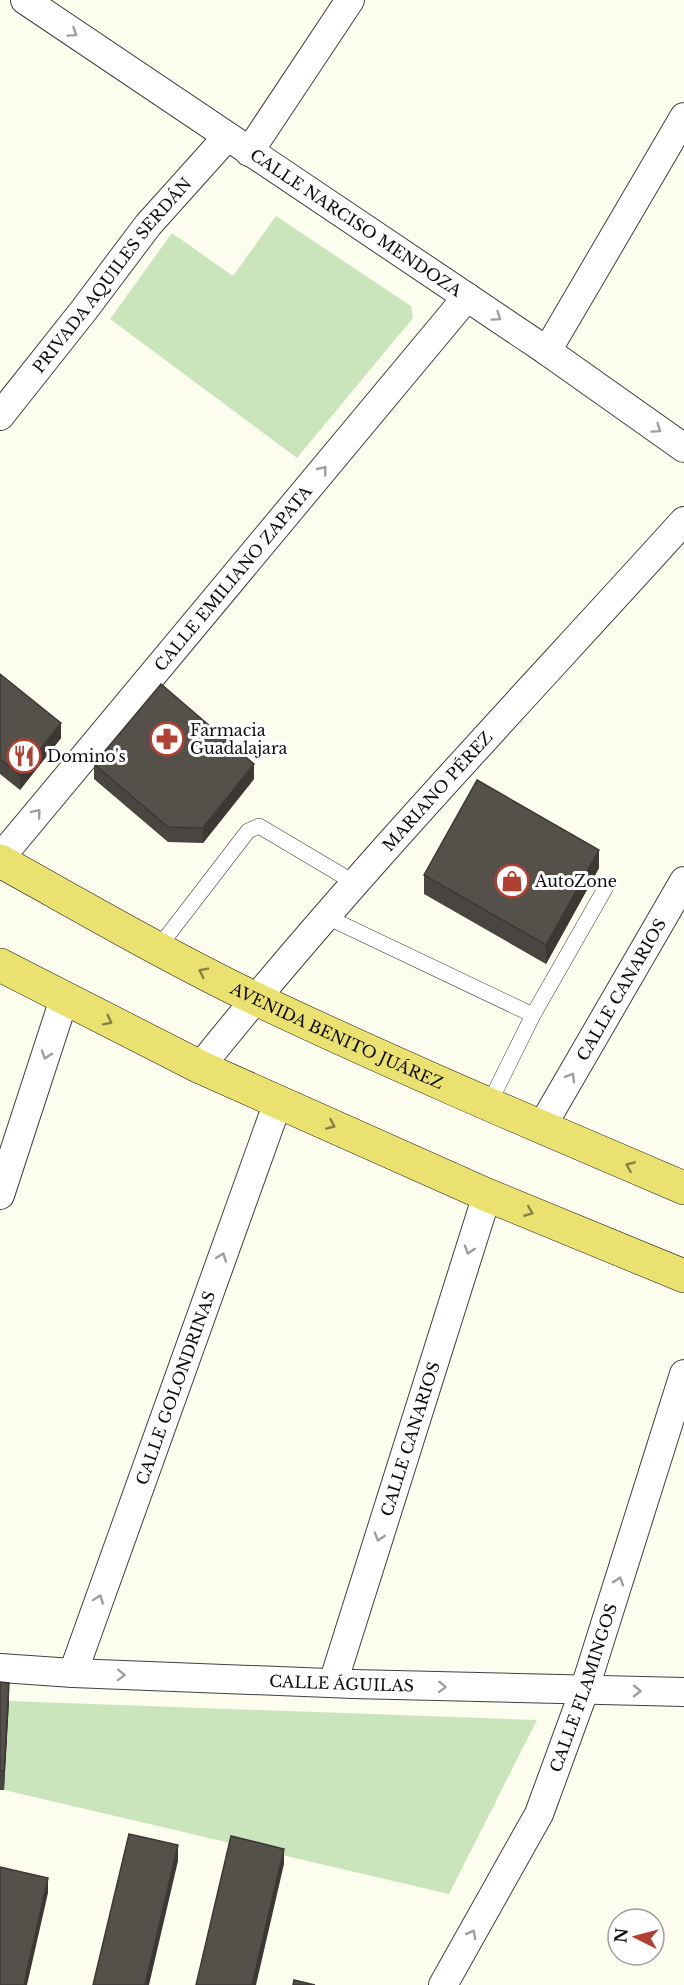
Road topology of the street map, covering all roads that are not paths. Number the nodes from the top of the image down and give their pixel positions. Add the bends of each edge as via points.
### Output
1 (25, 0) edge
2 (350, 0) edge
3 (684, 117) edge
4 (238, 144) junction
5 (467, 297) junction
6 (546, 351) junction
7 (0, 416) edge
8 (684, 448) edge
9 (684, 521) edge
10 (0, 860) edge
11 (684, 881) edge
12 (355, 884) junction
13 (606, 887) dead end
14 (327, 917) junction
15 (158, 948) junction
16 (0, 965) edge
17 (255, 998) junction
18 (64, 999) junction
19 (533, 1014) junction
20 (200, 1067) junction
21 (278, 1102) junction
22 (489, 1104) junction
23 (541, 1128) junction
24 (684, 1188) edge
25 (0, 1195) edge
26 (487, 1195) junction
27 (684, 1276) edge
28 (684, 1374) edge
29 (0, 1668) edge
30 (73, 1673) junction
31 (333, 1683) junction
32 (584, 1690) junction
33 (684, 1692) edge
34 (443, 1985) edge

1 -> 4 street, CALLE NARCISO MENDOZA
2 - 4 street, PRIVADA AQUILES SERDÁN
3 - 6 street
4 - 5 street, CALLE NARCISO MENDOZA
4 - 7 street, PRIVADA AQUILES SERDÁN via 148,225
5 -> 6 street, CALLE NARCISO MENDOZA
10 -> 5 street, CALLE EMILIANO ZAPATA
6 -> 8 street, CALLE NARCISO MENDOZA
9 - 12 street, MARIANO PÉREZ
10 - 15 main road, AVENIDA BENITO JUÁREZ
23 -> 11 street, CALLE CANARIOS
12 - 14 street, MARIANO PÉREZ
12 - 15 lane via 259,826 248,831
13 - 19 lane
14 - 17 street, MARIANO PÉREZ
14 - 19 lane
17 -> 15 main road, AVENIDA BENITO JUÁREZ
16 - 18 main road
17 - 20 street, MARIANO PÉREZ
17 - 22 main road, AVENIDA BENITO JUÁREZ
18 -> 20 main road
18 -> 25 street
19 - 22 lane
20 - 21 main road
21 -> 26 main road
30 -> 21 street, CALLE GOLONDRINAS
22 - 23 main road, AVENIDA BENITO JUÁREZ
24 -> 23 main road, AVENIDA BENITO JUÁREZ
26 -> 27 main road
26 -> 31 street, CALLE CANARIOS
32 -> 28 street, CALLE FLAMINGOS
29 - 30 street, CALLE ÁGUILAS
30 -> 31 street, CALLE ÁGUILAS
31 -> 32 street, CALLE ÁGUILAS
32 -> 33 street, CALLE ÁGUILAS
34 -> 32 street, CALLE FLAMINGOS via 539,1814

